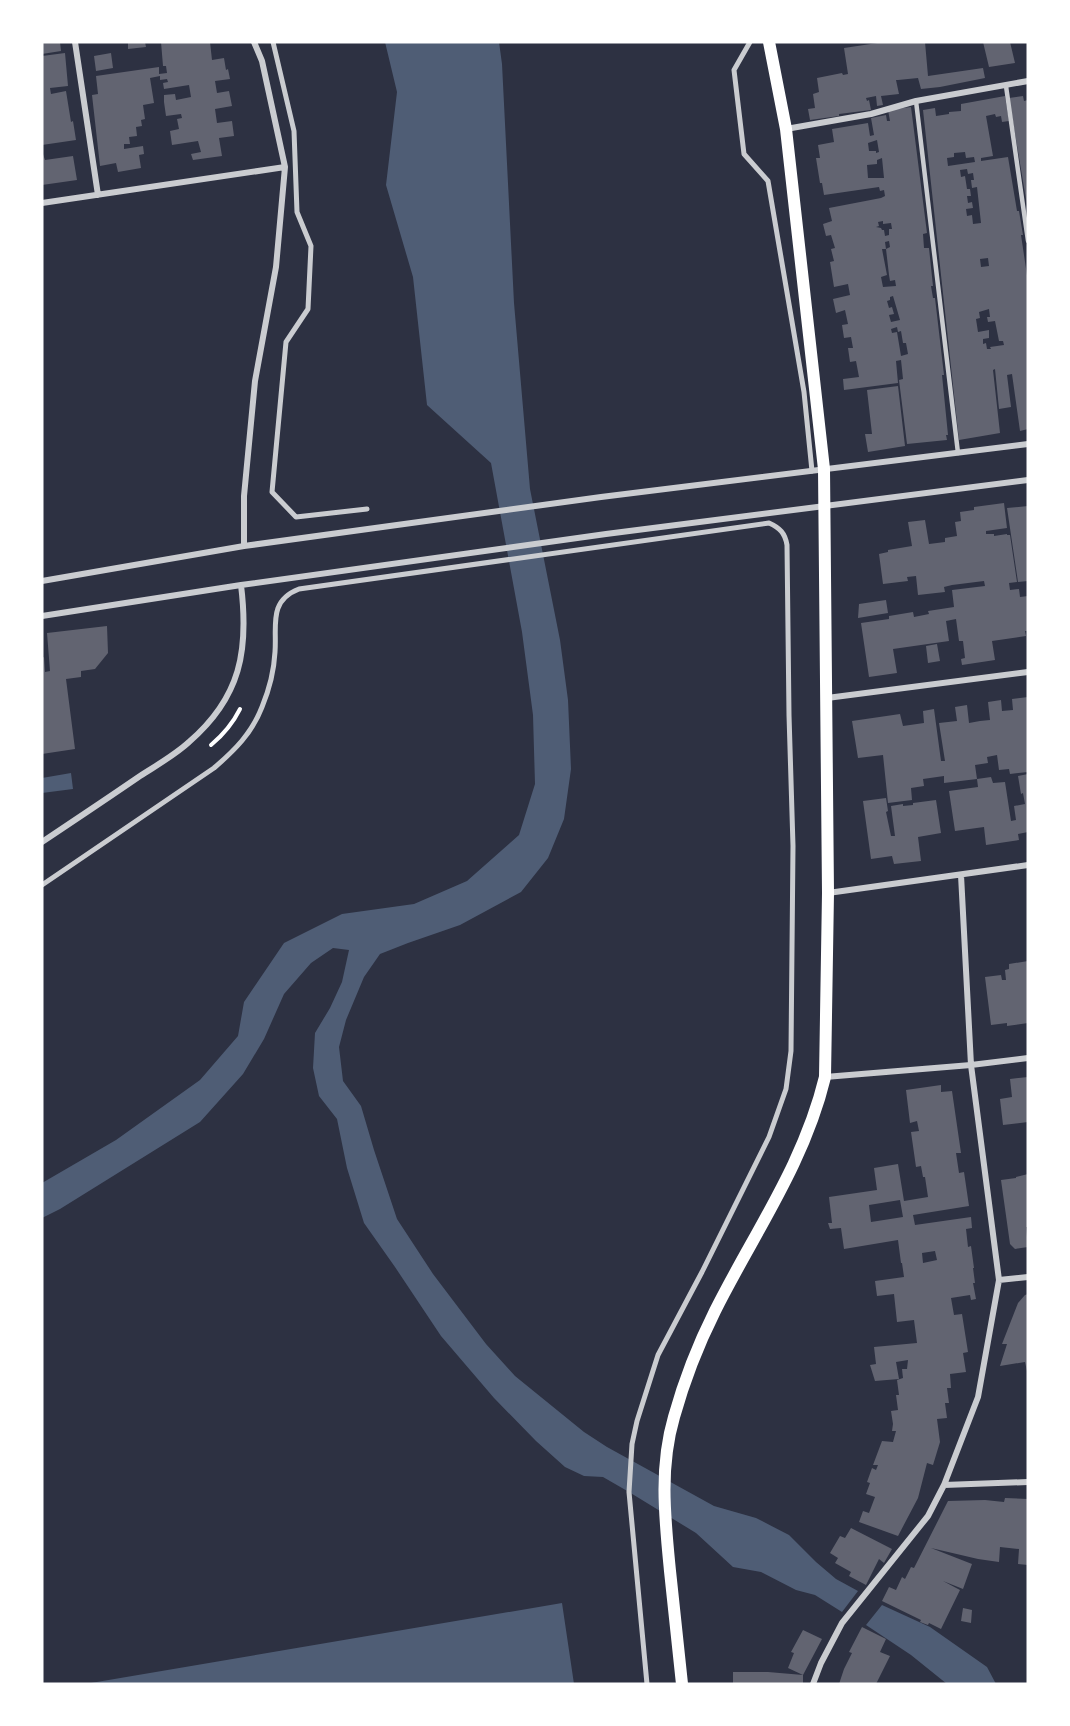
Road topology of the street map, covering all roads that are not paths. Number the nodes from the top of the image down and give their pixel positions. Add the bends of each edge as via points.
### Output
1 (75, 42) edge
2 (254, 42) edge
3 (273, 42) edge
4 (750, 42) edge
5 (769, 42) edge
6 (1028, 81) edge
7 (1006, 86) junction
8 (916, 101) junction
9 (786, 129) junction
10 (285, 167) junction
11 (98, 195) junction
12 (42, 203) edge
13 (1028, 241) edge
14 (1028, 444) edge
15 (958, 453) junction
16 (818, 470) junction
17 (1028, 480) edge
18 (824, 507) junction
19 (367, 509) dead end
20 (244, 546) junction
21 (42, 581) edge
22 (241, 585) junction
23 (42, 616) edge
24 (1028, 672) edge
25 (827, 699) junction
26 (42, 842) edge
27 (1028, 866) edge
28 (961, 875) junction
29 (42, 885) edge
30 (828, 893) junction
31 (1028, 1058) edge
32 (971, 1065) junction
33 (825, 1077) junction
34 (1028, 1277) edge
35 (999, 1280) junction
36 (1028, 1482) edge
37 (944, 1485) junction
38 (647, 1684) edge
39 (681, 1684) edge
40 (813, 1684) edge

1 - 11 street
2 - 10 street via 262,61
3 - 19 street via 294,131 297,212 311,246 308,309 286,342 272,492 296,518
4 - 16 street via 734,70 744,154 768,181
5 - 9 main road
6 - 7 street
7 - 8 street
7 - 13 lane
8 - 9 street via 871,114
8 - 15 lane
9 - 16 main road
10 - 11 street
10 - 20 street via 276,267 255,381 244,496
11 - 12 street
14 - 15 street
15 - 16 street
16 - 18 main road
16 - 20 street
17 - 18 street
18 - 22 street
18 - 25 main road
20 - 21 street
22 - 23 street
22 - 26 street via 244,642 238,669 217,713 188,743
24 - 25 street
25 - 30 main road
27 - 28 street
28 - 30 street
28 - 32 street
29 - 38 street via 214,768 237,748 262,708 274,668 277,611 290,592 769,523 785,536 793,846 791,1051 786,1089 769,1137 658,1355 637,1421 629,1492
30 - 33 main road
31 - 32 street
32 - 33 street
32 - 35 street
33 - 39 main road via 797,1158 714,1312 673,1419 664,1479 664,1514
34 - 35 street
35 - 37 street via 978,1397
36 - 37 street
37 - 40 street via 928,1516 842,1623

